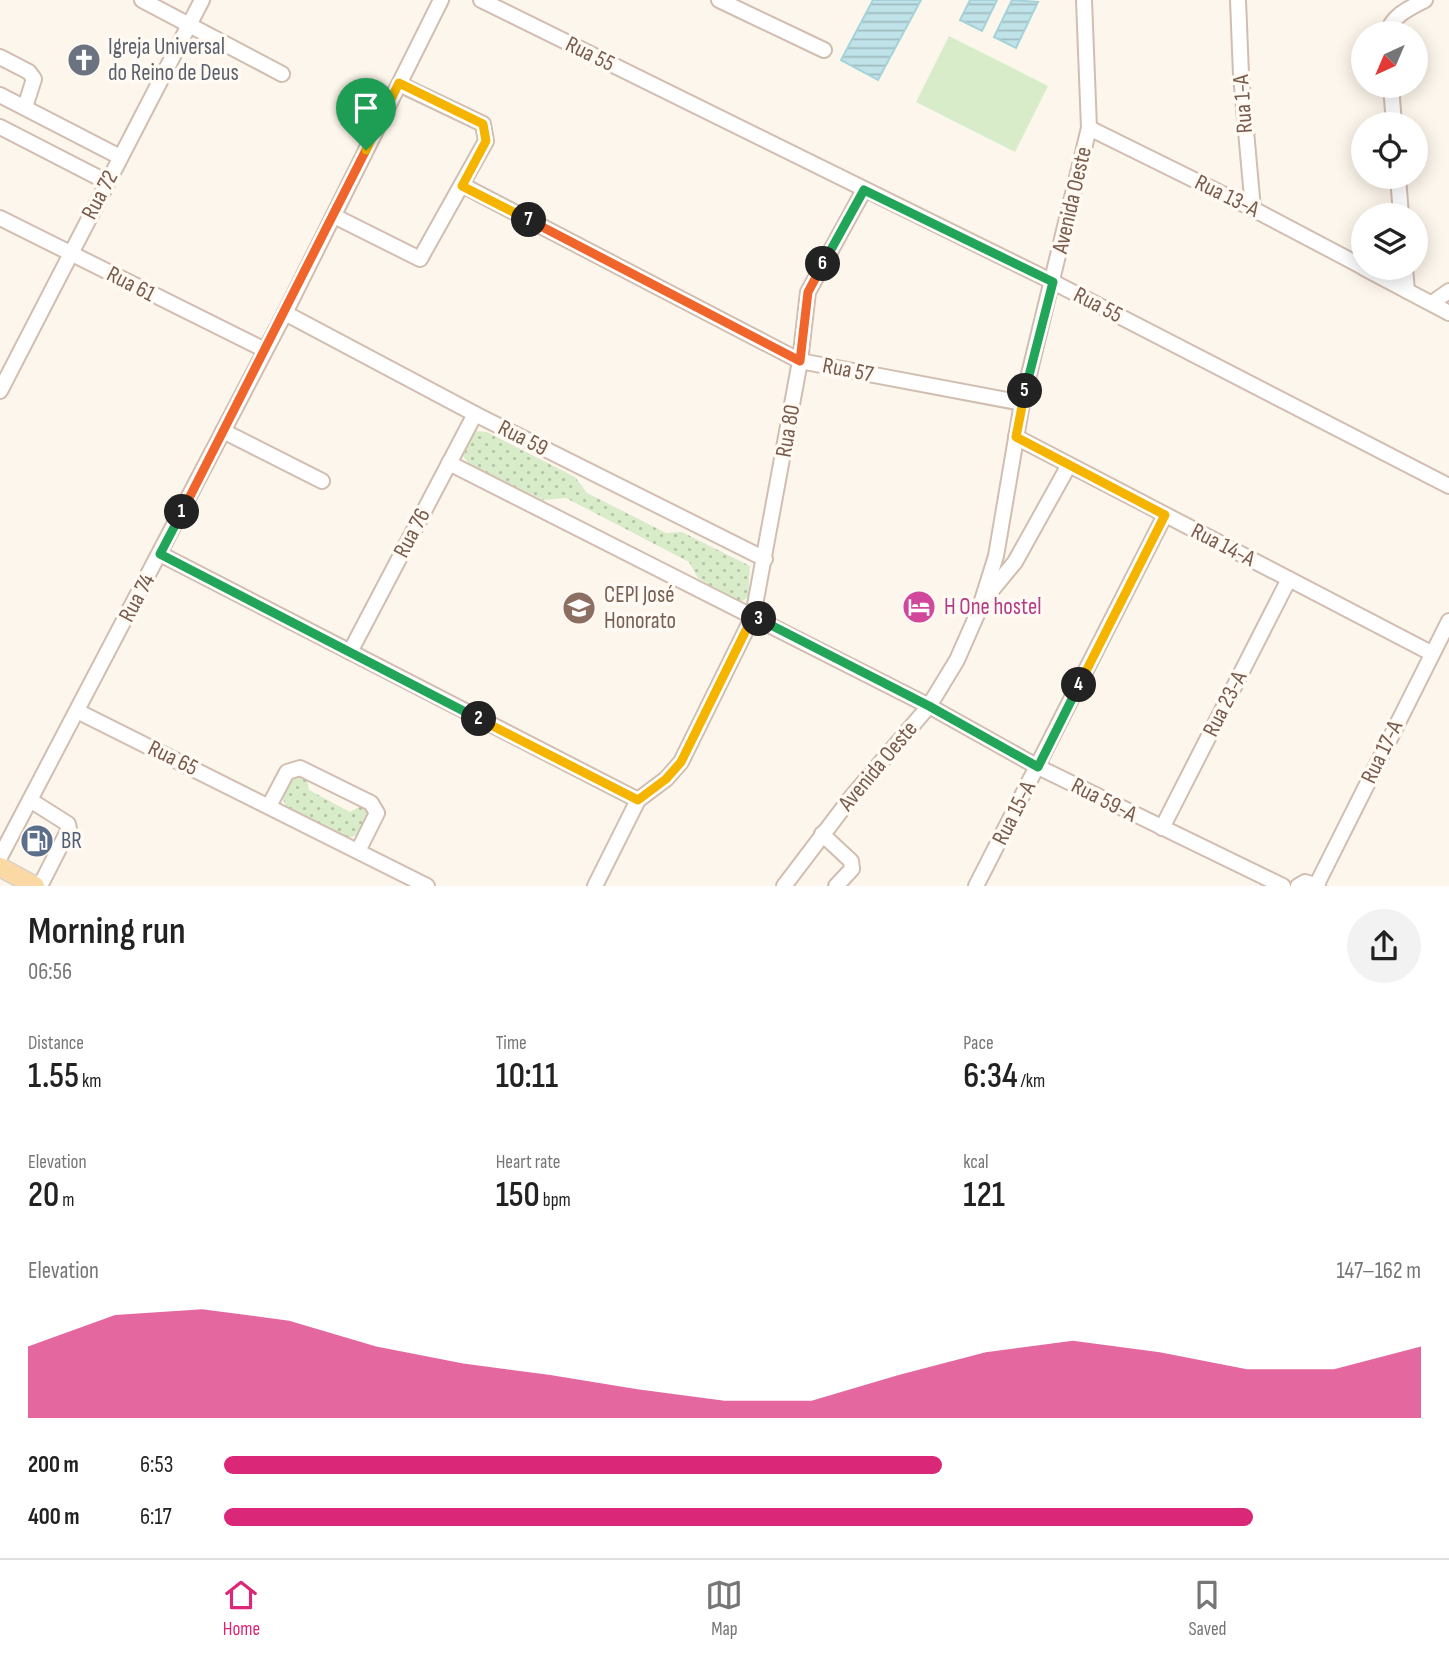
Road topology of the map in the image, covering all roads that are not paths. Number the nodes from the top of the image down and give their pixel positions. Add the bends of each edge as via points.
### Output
1 (142, 0) edge
2 (202, 0) edge
3 (441, 0) edge
4 (481, 0) edge
5 (719, 0) edge
6 (1084, 0) edge
7 (1238, 0) edge
8 (1425, 0) edge
9 (1391, 21) edge
10 (189, 25) junction
11 (824, 50) dead end
12 (0, 57) edge
13 (282, 74) dead end
14 (399, 83) junction
15 (0, 95) edge
16 (25, 107) junction
17 (0, 127) edge
18 (1089, 128) junction
19 (120, 157) junction
20 (107, 182) junction
21 (462, 186) junction
22 (864, 190) junction
23 (1253, 209) junction
24 (334, 216) junction
25 (0, 218) edge
26 (70, 253) junction
27 (1351, 261) edge
28 (1386, 280) edge
29 (1406, 280) edge
30 (1053, 282) junction
31 (1407, 291) junction
32 (1449, 291) edge
33 (1432, 303) junction
34 (285, 313) junction
35 (1449, 313) edge
36 (263, 349) junction
37 (800, 361) junction
38 (0, 391) edge
39 (1022, 403) junction
40 (475, 414) junction
41 (223, 431) junction
42 (1016, 437) junction
43 (449, 464) junction
44 (1069, 465) junction
45 (322, 481) dead end
46 (1449, 486) edge
47 (1165, 515) junction
48 (160, 554) junction
49 (765, 559) junction
50 (1289, 579) junction
51 (982, 603) junction
52 (753, 616) junction
53 (1449, 621) edge
54 (350, 652) junction
55 (1431, 653) junction
56 (929, 706) junction
57 (77, 711) junction
58 (1038, 767) junction
59 (30, 800) junction
60 (638, 800) junction
61 (269, 806) junction
62 (1162, 828) junction
63 (822, 834) junction
64 (358, 851) junction
65 (0, 857) edge
66 (0, 867) edge
67 (1318, 885) edge
68 (38, 886) edge
69 (427, 886) edge
70 (594, 886) edge
71 (784, 886) edge
72 (836, 886) edge
73 (976, 886) edge
74 (1283, 886) edge
75 (1298, 886) edge

1 - 10 street
2 - 10 street, Rua 72
3 - 14 street, Rua 74
4 - 22 street, Rua 55
5 - 11 street
6 - 18 street, Avenida Oeste
7 - 23 street, Rua 1-A
8 - 9 street
10 - 13 street
10 - 19 street, Rua 72
12 - 16 street via 34,79
14 - 21 street via 483,124 486,141
14 - 24 street, Rua 74
15 - 16 street
16 - 19 street
17 - 20 street
18 - 23 street, Rua 13-A
18 - 30 street, Avenida Oeste
19 - 20 street, Rua 72
20 - 26 street, Rua 72
21 - 24 street via 420,259
21 - 37 street, Rua 57
22 - 30 street, Rua 55
22 - 37 street, Rua 80 via 808,292
23 - 27 street, Rua 13-A
24 - 34 street, Rua 74
25 - 26 street, Rua 61
26 - 36 street, Rua 61
26 - 38 street, Rua 72
28 - 31 street, Rua 13-A
29 - 31 street
30 - 39 street, Avenida Oeste
30 - 46 street, Rua 55
31 - 33 street, Rua 13-A
32 - 33 street
33 - 35 street, Rua 13-A
34 - 36 street, Rua 74
34 - 40 street, Rua 59
36 - 41 street, Rua 74
37 - 39 street, Rua 57
37 - 49 street, Rua 80
39 - 42 street, Avenida Oeste
40 - 43 street, Rua 76
40 - 49 street, Rua 59
41 - 45 street
41 - 48 street, Rua 74
42 - 44 street, Rua 14-A
42 - 51 street, Avenida Oeste via 996,556
43 - 52 street
43 - 54 street, Rua 76
44 - 47 street, Rua 14-A
44 - 51 street, Avenida Oeste via 1016,562
47 - 50 street, Rua 14-A
47 - 58 street, Rua 15-A
48 - 54 street
48 - 57 street, Rua 74
49 - 52 street, Rua 80
50 - 55 street, Rua 14-A
50 - 62 street, Rua 23-A
51 - 56 street, Avenida Oeste via 957,660
52 - 56 street
52 - 60 street, Rua 80 via 681,762
53 - 55 street, Rua 17-A
54 - 60 street
55 - 67 street, Rua 17-A
56 - 58 street, Rua 59-A
56 - 63 street, Avenida Oeste
57 - 59 street, Rua 74
57 - 61 street, Rua 65
58 - 62 street, Rua 59-A
58 - 73 street, Rua 15-A
59 - 65 street, Rua 74
59 - 68 street via 64,820 69,830
60 - 70 street
61 - 64 street, Rua 65
61 - 64 street via 287,772 300,768 371,803 377,813
62 - 74 street, Rua 59-A
63 - 71 street, Avenida Oeste
63 - 72 street via 851,861 852,869
64 - 69 street, Rua 65
66 - 68 main road
67 - 75 street via 1305,881

